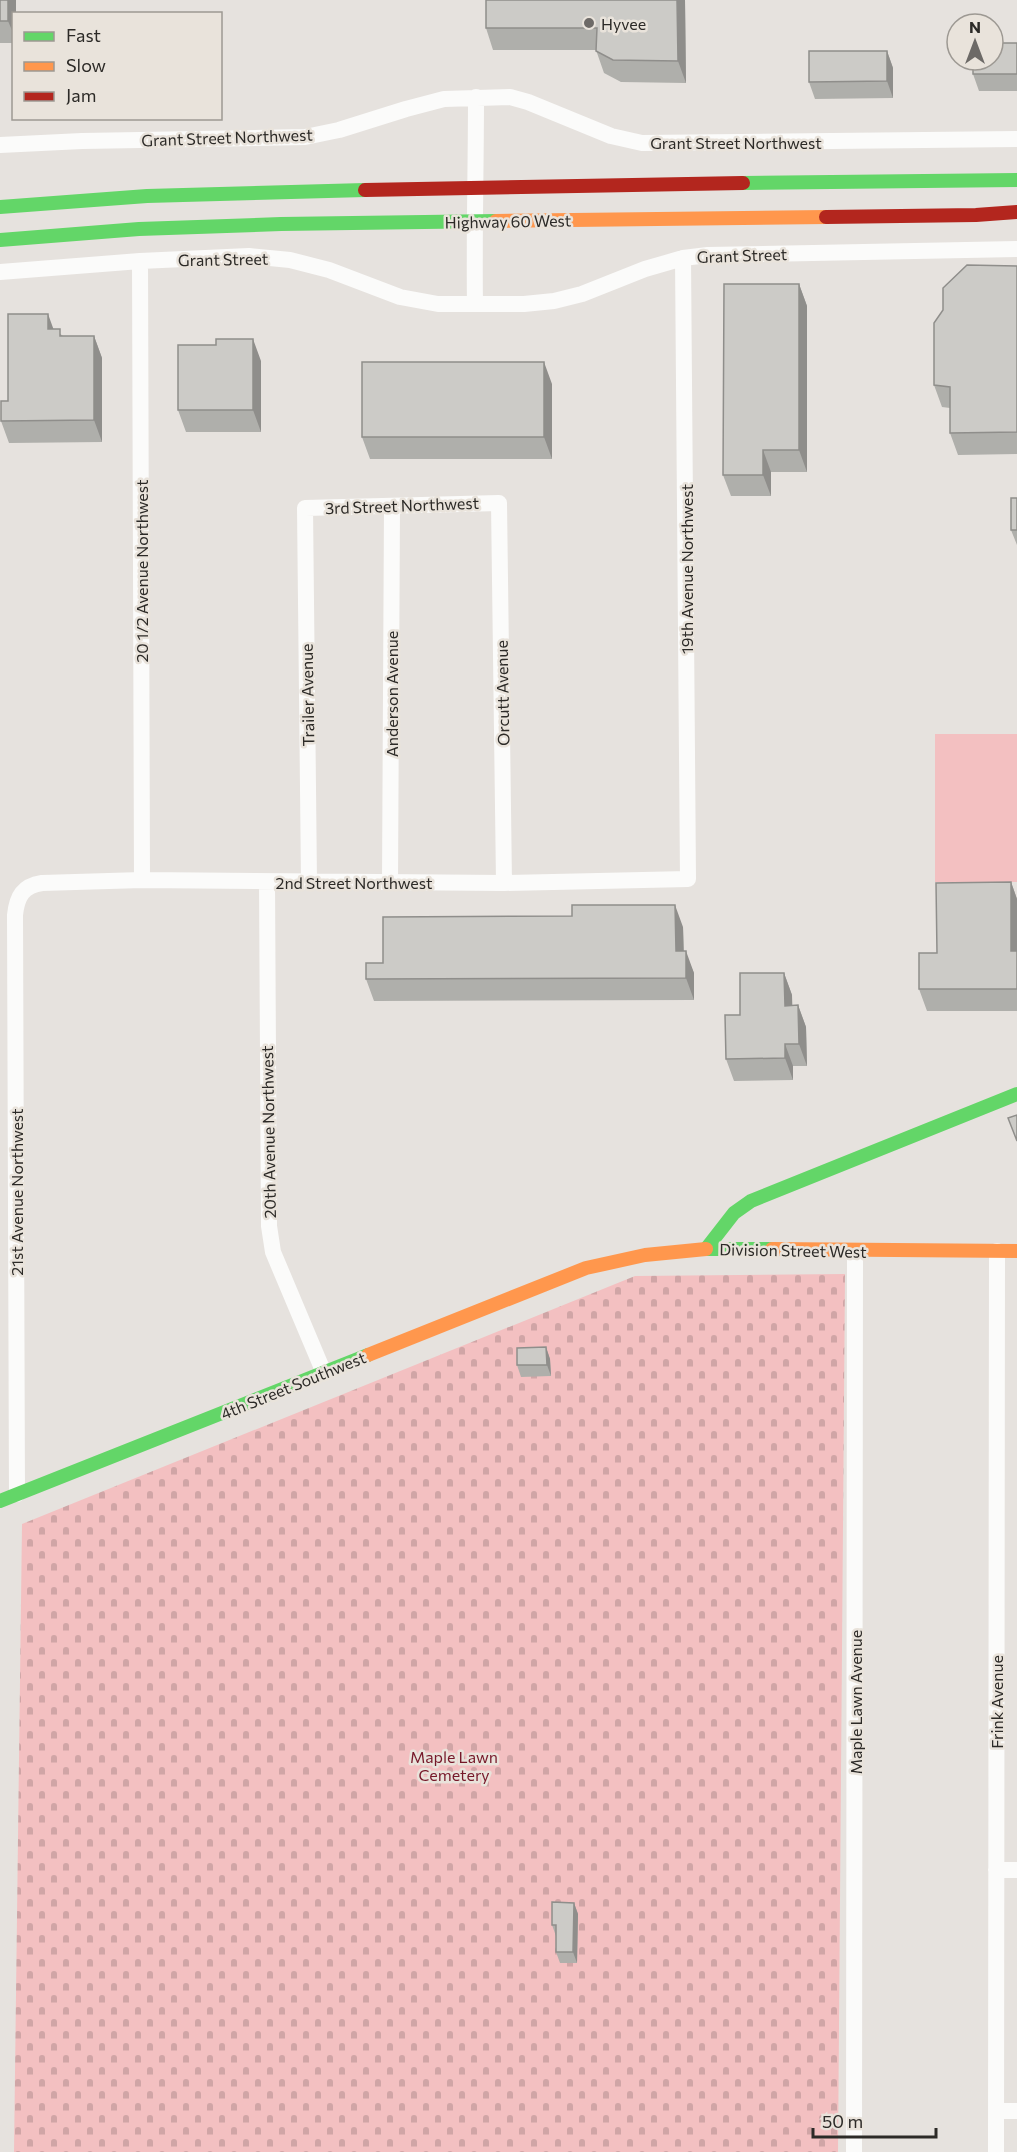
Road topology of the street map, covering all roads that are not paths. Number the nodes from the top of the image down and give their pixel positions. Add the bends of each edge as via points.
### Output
1 (476, 97) junction
2 (1017, 140) edge
3 (0, 145) edge
4 (1017, 180) edge
5 (476, 187) junction
6 (0, 207) edge
7 (1017, 212) edge
8 (473, 222) junction
9 (0, 240) edge
10 (1017, 249) edge
11 (683, 258) junction
12 (140, 261) junction
13 (0, 272) edge
14 (475, 304) junction
15 (499, 503) joint
16 (392, 507) junction
17 (305, 508) joint
18 (688, 879) joint
19 (142, 880) junction
20 (267, 882) junction
21 (309, 882) junction
22 (390, 882) junction
23 (504, 883) junction
24 (23, 892) joint
25 (1017, 1094) edge
26 (706, 1249) junction
27 (855, 1251) junction
28 (997, 1251) junction
29 (1017, 1251) edge
30 (324, 1373) junction
31 (17, 1494) junction
32 (0, 1501) edge
33 (996, 1870) junction
34 (1017, 1870) edge
35 (996, 2111) junction
36 (1017, 2111) edge
37 (854, 2152) edge
38 (996, 2152) edge

1 - 2 street, Grant Street Northwest via 510,97 611,136 642,143
1 - 3 street, Grant Street Northwest via 444,99 305,137
1 - 5 street
4 - 5 main road
5 - 6 main road via 211,193
5 - 8 street
7 - 8 main road, Highway 60 West
8 - 9 main road, Highway 60 West via 139,229
8 - 14 street
10 - 11 street, Grant Street
11 - 14 street, Grant Street via 554,301
11 - 18 street, 19th Avenue Northwest
12 - 13 street, Grant Street
12 - 14 street, Grant Street via 249,256 290,260 400,297 438,304
12 - 19 street, 20 1/2 Avenue Northwest
15 - 16 street, 3rd Street Northwest
15 - 23 street, Orcutt Avenue
16 - 17 street, 3rd Street Northwest
16 - 22 street, Anderson Avenue
17 - 21 street, Trailer Avenue
18 - 23 street, 2nd Street Northwest
19 - 20 street, 2nd Street Northwest
19 - 24 street, 2nd Street Northwest via 42,883
20 - 21 street, 2nd Street Northwest
20 - 30 street, 20th Avenue Northwest via 269,1226 273,1252
21 - 22 street, 2nd Street Northwest
22 - 23 street, 2nd Street Northwest
24 - 31 street, 21st Avenue Northwest via 15,915
25 - 26 main road, Division Street West via 751,1201 734,1213
26 - 27 main road, Division Street West
26 - 30 main road, 4th Street Southwest via 618,1258 586,1268
27 - 28 main road, Division Street West
27 - 37 street, Maple Lawn Avenue
28 - 29 main road, Division Street West
28 - 33 street, Frink Avenue
30 - 31 main road, 4th Street Southwest
31 - 32 main road, 4th Street Southwest
33 - 34 street
33 - 35 street, Frink Avenue
35 - 36 street
35 - 38 street, Frink Avenue

